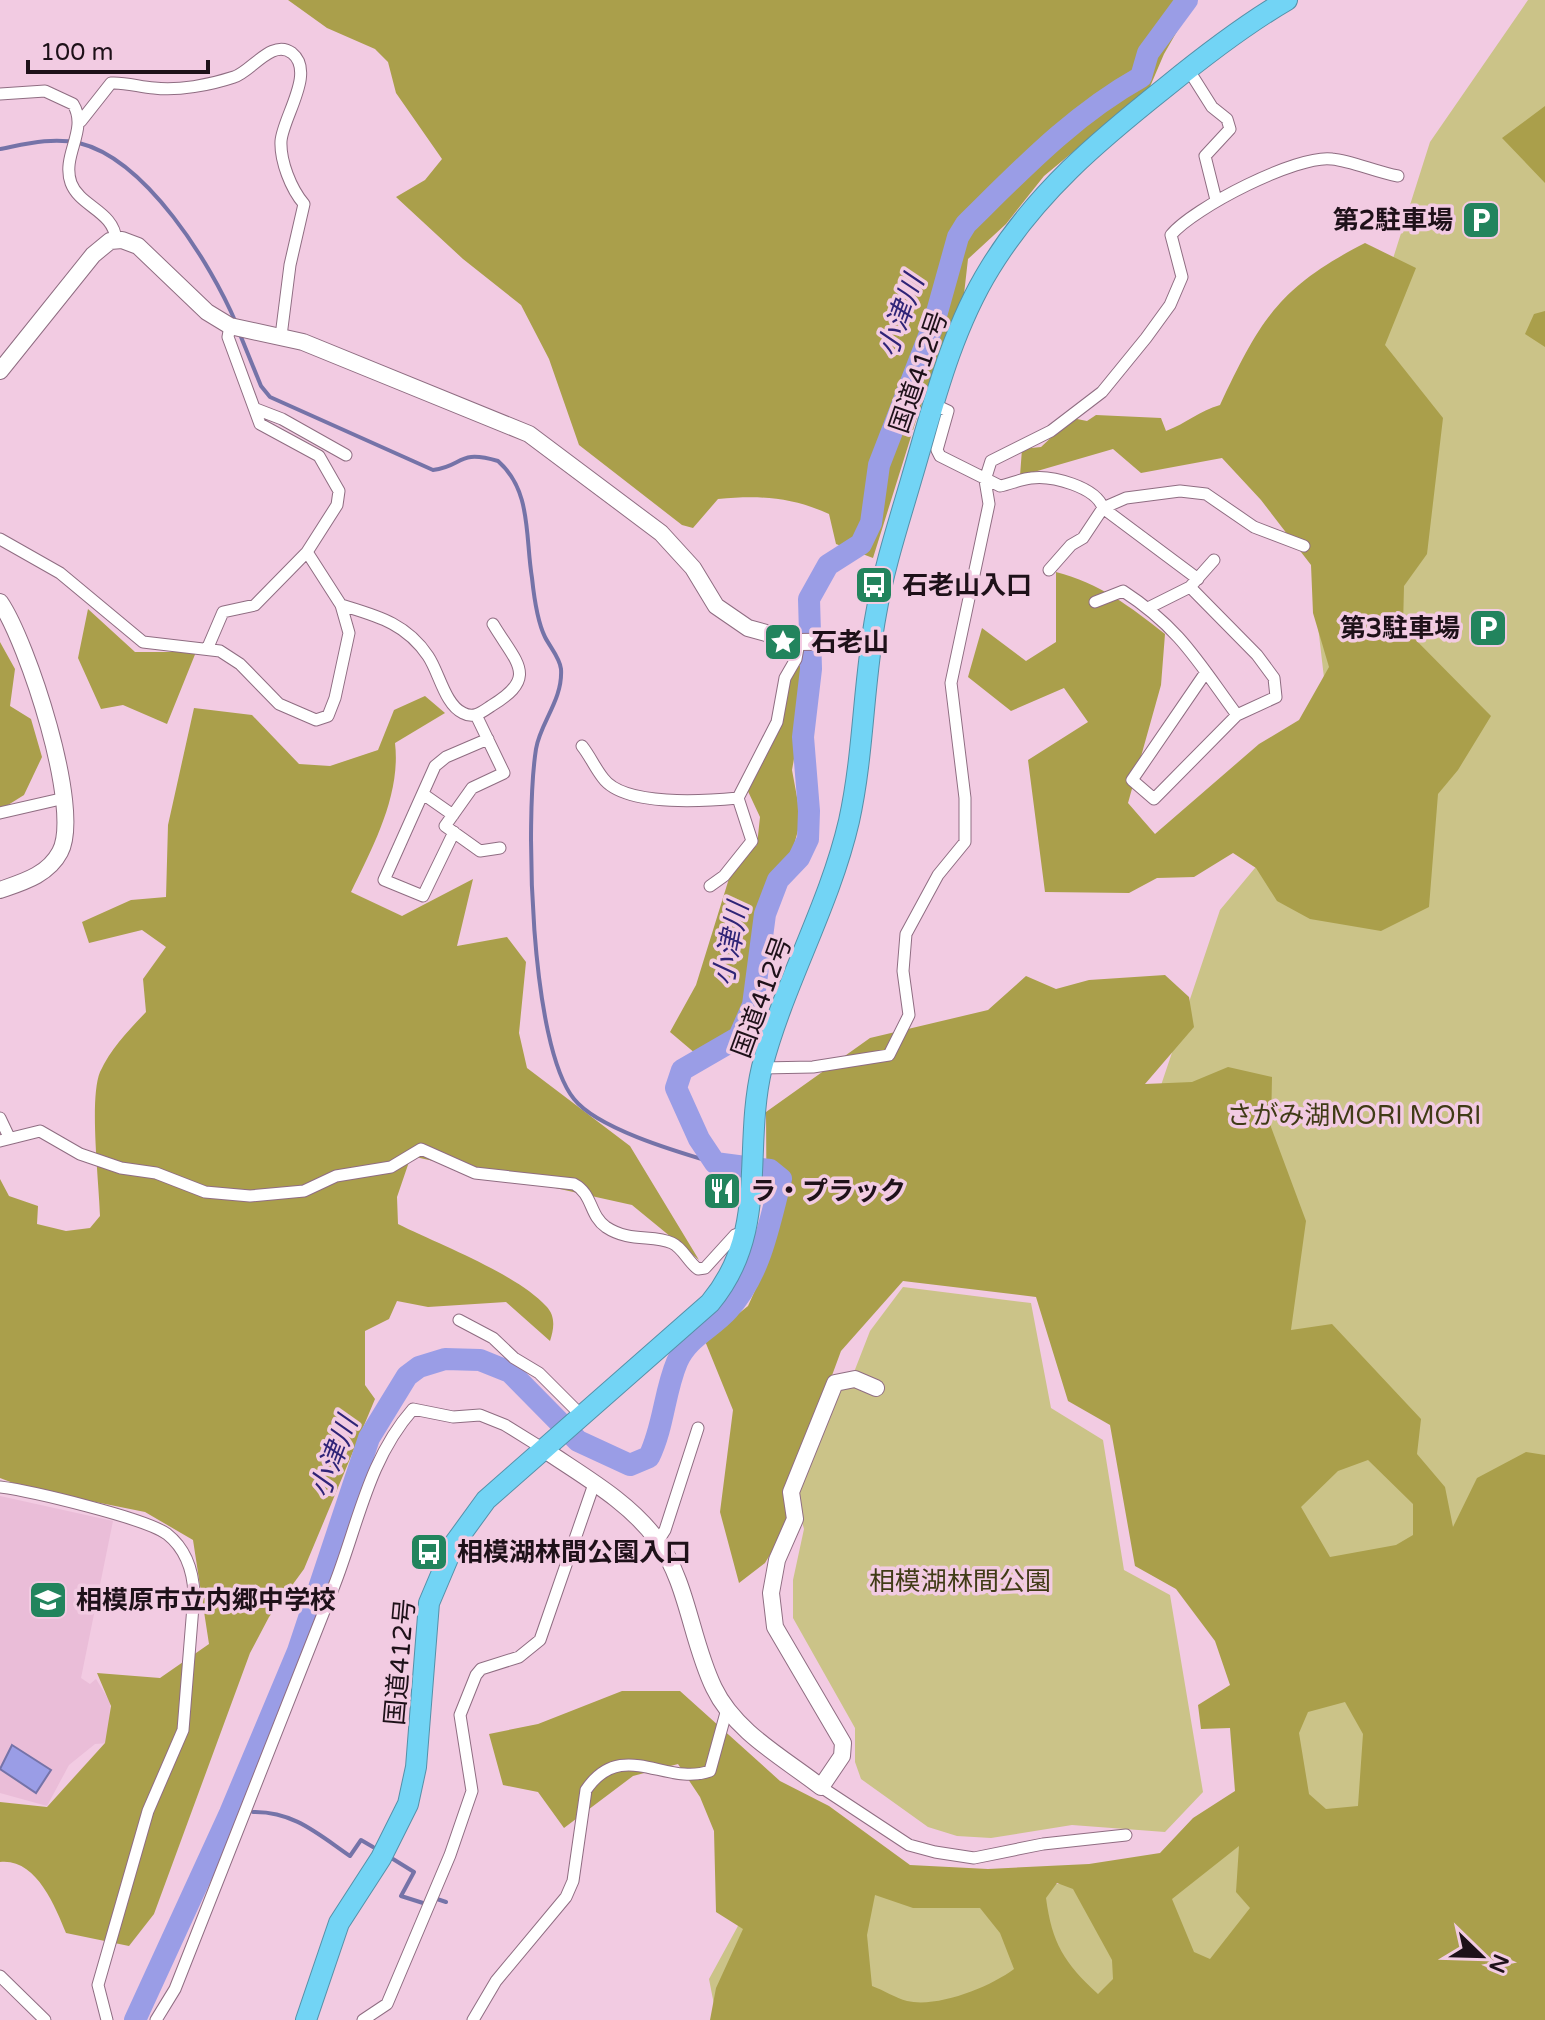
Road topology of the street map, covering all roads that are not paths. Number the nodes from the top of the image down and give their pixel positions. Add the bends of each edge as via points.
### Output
1 (1287, 0) edge
2 (1188, 69) junction
3 (0, 94) edge
4 (81, 121) junction
5 (1398, 176) dead end
6 (1216, 200) junction
7 (116, 240) junction
8 (230, 326) junction
9 (281, 336) junction
10 (0, 371) edge
11 (933, 404) junction
12 (256, 409) junction
13 (346, 455) dead end
14 (985, 480) junction
15 (1103, 508) junction
16 (0, 539) edge
17 (1304, 546) dead end
18 (307, 552) junction
19 (1214, 560) dead end
20 (1049, 570) dead end
21 (1194, 583) junction
22 (0, 602) edge
23 (1095, 602) dead end
24 (341, 605) junction
25 (1148, 608) junction
26 (493, 624) dead end
27 (871, 641) junction
28 (801, 642) junction
29 (208, 647) junction
30 (1206, 672) junction
31 (476, 715) junction
32 (1237, 715) junction
33 (488, 739) junction
34 (582, 746) dead end
35 (423, 794) junction
36 (65, 798) junction
37 (738, 798) junction
38 (0, 813) edge
39 (453, 815) junction
40 (454, 832) junction
41 (500, 848) dead end
42 (710, 886) dead end
43 (0, 890) edge
44 (762, 1068) junction
45 (0, 1118) edge
46 (4, 1139) edge
47 (748, 1230) junction
48 (459, 1320) dead end
49 (876, 1388) dead end
50 (578, 1417) junction
51 (698, 1428) dead end
52 (542, 1448) junction
53 (594, 1484) junction
54 (0, 1487) edge
55 (658, 1541) junction
56 (727, 1709) junction
57 (821, 1787) junction
58 (1126, 1835) dead end
59 (0, 1976) edge
60 (373, 2019) edge
61 (45, 2020) edge
62 (107, 2020) edge
63 (156, 2020) edge
64 (306, 2020) edge
65 (473, 2020) edge

1 - 2 highway, 国道412号
2 - 6 street via 1230,129 1205,156
2 - 11 highway, 国道412号 via 1079,158 1027,215 973,297
3 - 4 street via 53,92 73,104
4 - 7 street via 69,161 70,180 78,194 109,220
4 - 9 street via 111,83 157,89 195,85 236,77 275,50 294,55 301,73 281,149 292,187 304,204
5 - 6 street via 1312,158
6 - 14 street via 1171,235 1182,277 1170,305 1102,392 1051,431 991,461
7 - 8 street via 145,251 207,312
7 - 10 street via 93,255
8 - 9 street
8 - 12 street via 228,337
9 - 28 street via 529,434 661,533 730,618 772,637
11 - 14 street via 948,411 937,450 940,456
11 - 27 highway, 国道412号 via 887,563
12 - 13 street
12 - 18 street via 263,427 322,460 339,491 337,505
14 - 15 street via 1000,486 1033,477 1067,484 1089,491
14 - 44 street via 989,504 951,683 965,842 938,875 906,934 906,1027 889,1055 813,1067
15 - 17 street via 1126,498 1180,491 1206,494 1254,527
15 - 20 street via 1083,538
15 - 21 street
16 - 29 street via 60,573 143,642
18 - 24 street
18 - 29 street via 255,605 223,612
19 - 21 street
21 - 25 street
21 - 32 street via 1274,678 1276,697
22 - 36 street via 17,633
23 - 25 street via 1123,591
24 - 29 street via 349,641 332,711 322,719 279,704 236,660
24 - 31 street via 388,618 405,630 428,655 455,708
25 - 30 street via 1180,635
26 - 31 street via 522,680 515,692
27 - 28 street
27 - 44 highway, 国道412号 via 863,743 840,858
28 - 37 street via 785,678 777,722
30 - 32 street
30 - 32 street via 1132,780 1154,799
31 - 33 street
33 - 35 street via 435,766
33 - 39 street via 504,773 472,788
34 - 37 street via 614,787 686,803
35 - 39 street
35 - 40 street via 384,880 423,896
36 - 38 street
36 - 43 street via 66,836 55,861
37 - 42 street via 752,841
39 - 40 street via 445,826
40 - 41 street via 480,851
44 - 47 highway, 国道412号
45 - 46 street
46 - 47 street via 40,1131 80,1154 121,1168 156,1173 205,1192 250,1196 304,1191 336,1176 391,1167 421,1149 475,1173 574,1184 587,1193 597,1218 608,1228 637,1239 670,1242 701,1270 735,1235
47 - 50 highway, 国道412号 via 737,1263 710,1303
48 - 50 street via 539,1373
49 - 57 street via 855,1379 835,1383 791,1492 795,1519 777,1560 771,1593 775,1627 843,1743 842,1756
50 - 52 highway, 国道412号
51 - 55 street
52 - 53 street
52 - 63 street via 480,1415 453,1417 413,1409 401,1423 368,1482 337,1579 175,1989
52 - 64 highway, 国道412号 via 468,1522 434,1584 425,1623 416,1767 408,1804 392,1840 339,1923
53 - 55 street
53 - 60 street via 540,1640 519,1657 476,1675 460,1715 472,1791 387,2004
54 - 62 street via 152,1525 177,1544 192,1572 183,1730 148,1811 98,1985
55 - 56 street via 714,1688
56 - 57 street
56 - 65 street via 710,1771 695,1776 640,1764 616,1765 594,1778 586,1790 566,1897 496,1981
57 - 58 street via 909,1845 935,1852 974,1858
59 - 61 street

